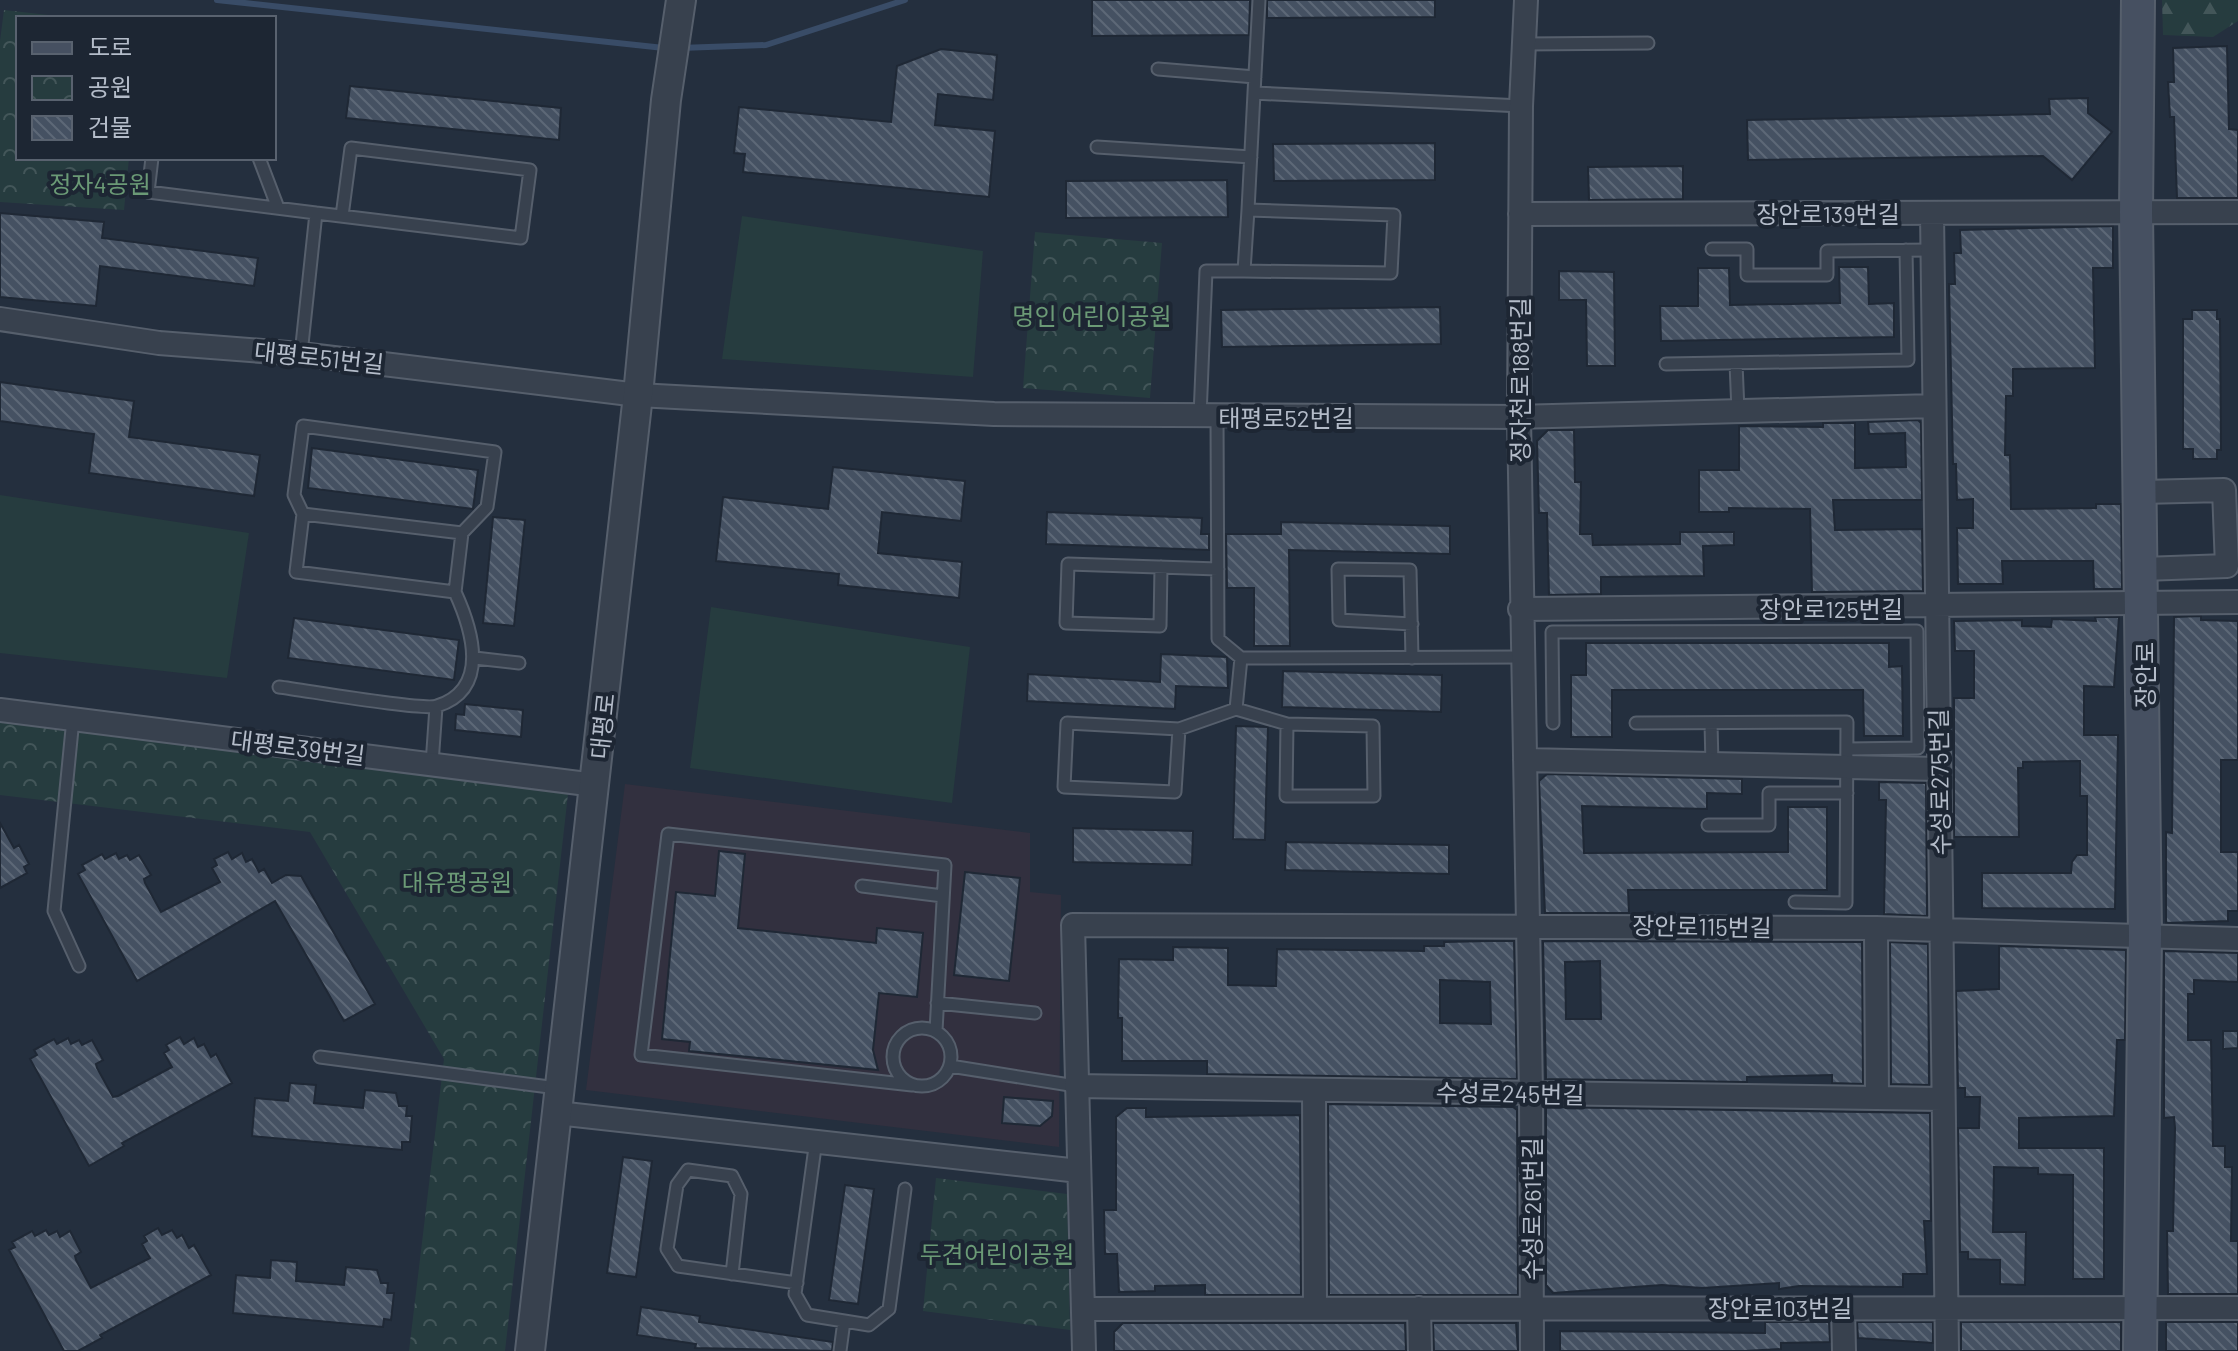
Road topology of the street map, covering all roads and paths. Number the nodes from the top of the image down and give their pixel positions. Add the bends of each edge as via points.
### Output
1 (681, 0) edge
2 (1259, 0) edge
3 (1526, 0) edge
4 (2138, 0) edge
5 (1648, 43) dead end
6 (1523, 44) junction
7 (1158, 69) dead end
8 (1255, 77) junction
9 (1254, 93) junction
10 (1521, 106) junction
11 (1097, 147) dead end
12 (1251, 157) junction
13 (152, 160) edge
14 (260, 160) edge
15 (278, 208) junction
16 (1248, 210) junction
17 (2136, 212) junction
18 (2238, 212) edge
19 (316, 213) junction
20 (1932, 213) junction
21 (1520, 214) junction
22 (342, 216) junction
23 (1712, 249) dead end
24 (1906, 250) junction
25 (1932, 250) junction
26 (1244, 271) junction
27 (0, 319) edge
28 (301, 354) junction
29 (1736, 363) junction
30 (1666, 364) dead end
31 (638, 395) junction
32 (1934, 406) junction
33 (1738, 411) junction
34 (1209, 417) junction
35 (1519, 417) junction
36 (2142, 492) junction
37 (303, 514) junction
38 (462, 533) junction
39 (1161, 567) junction
40 (1218, 569) junction
41 (2143, 569) junction
42 (455, 592) junction
43 (2238, 602) edge
44 (2143, 603) junction
45 (1937, 607) junction
46 (1520, 609) junction
47 (1412, 624) junction
48 (1521, 657) junction
49 (475, 658) junction
50 (1241, 658) junction
51 (1412, 658) junction
52 (519, 663) dead end
53 (279, 687) dead end
54 (436, 707) junction
55 (1236, 709) junction
56 (0, 710) edge
57 (73, 719) junction
58 (1553, 723) dead end
59 (1636, 723) dead end
60 (1711, 723) junction
61 (1287, 724) junction
62 (1179, 729) junction
63 (1848, 758) junction
64 (1525, 760) junction
65 (432, 764) junction
66 (1712, 764) junction
67 (1939, 769) junction
68 (595, 785) junction
69 (1847, 793) junction
70 (1708, 825) dead end
71 (862, 886) dead end
72 (943, 896) junction
73 (1795, 902) dead end
74 (1528, 924) junction
75 (1876, 928) junction
76 (1941, 929) junction
77 (2145, 934) junction
78 (2238, 939) edge
79 (79, 966) dead end
80 (937, 1003) junction
81 (1035, 1013) dead end
82 (936, 1031) junction
83 (320, 1057) dead end
84 (950, 1066) junction
85 (912, 1085) junction
86 (1076, 1086) junction
87 (1314, 1090) junction
88 (1531, 1093) junction
89 (1877, 1098) junction
90 (1943, 1099) junction
91 (559, 1101) junction
92 (816, 1140) junction
93 (1079, 1171) junction
94 (905, 1189) dead end
95 (732, 1274) junction
96 (797, 1283) junction
97 (1947, 1306) junction
98 (2140, 1306) junction
99 (1531, 1307) junction
100 (1843, 1307) junction
101 (1315, 1308) junction
102 (1419, 1308) junction
103 (2238, 1308) edge
104 (1083, 1309) junction
105 (844, 1321) junction
106 (530, 1351) edge
107 (840, 1351) edge
108 (1084, 1351) edge
109 (1420, 1351) edge
110 (1532, 1351) edge
111 (1844, 1351) edge
112 (1947, 1351) edge
113 (2140, 1351) edge

1 - 31 street, 대평로 via 666,100
2 - 8 lane
3 - 6 street, 정자천로188번길
4 - 17 main road, 장안로
5 - 6 lane
6 - 10 street, 정자천로188번길
7 - 8 lane
8 - 9 lane
9 - 10 lane
9 - 12 lane
10 - 21 street, 정자천로188번길
11 - 12 lane
12 - 16 lane
13 - 15 lane via 148,192
14 - 15 lane
15 - 19 lane
16 - 26 lane
16 - 26 lane via 1394,215 1391,273
17 - 18 street, 장안로139번길
17 - 20 street, 장안로139번길
17 - 36 main road, 장안로
19 - 22 lane
19 - 28 lane
20 - 21 street, 장안로139번길
20 - 25 street, 수성로275번길
21 - 35 street, 정자천로188번길
22 - 22 lane via 521,238 530,170 351,148
23 - 24 lane via 1747,249 1747,275 1827,275 1827,251
24 - 25 lane
24 - 29 lane via 1908,360
25 - 32 street, 수성로275번길
26 - 34 lane via 1206,271
27 - 28 street, 대평로51번길 via 159,343
28 - 31 street, 대평로51번길
29 - 30 lane
29 - 33 lane
31 - 34 street, 태평로52번길 via 994,414
31 - 68 street, 대평로
32 - 33 street, 태평로52번길
32 - 45 street, 수성로275번길
33 - 35 street, 태평로52번길
34 - 35 street, 태평로52번길
34 - 40 lane
35 - 46 street, 정자천로188번길
36 - 41 main road, 장안로
36 - 41 street via 2224,490 2227,566
37 - 38 lane
37 - 38 lane via 294,495 303,426 495,452 487,507
37 - 42 lane via 296,572
38 - 42 lane
39 - 39 lane via 1068,564 1066,623 1160,626
39 - 40 lane
40 - 50 lane via 1218,639
41 - 44 main road, 장안로
42 - 49 lane via 472,634
43 - 44 street, 장안로125번길
44 - 45 street, 장안로125번길
44 - 77 main road, 장안로
45 - 46 street, 장안로125번길
45 - 67 street, 수성로275번길
46 - 48 street, 정자천로188번길
47 - 47 lane via 1410,570 1338,569 1339,620
47 - 51 lane
48 - 51 lane
48 - 64 street, 정자천로188번길
49 - 52 lane
49 - 54 lane via 464,690
50 - 51 lane
50 - 55 lane
53 - 54 lane
54 - 65 lane
55 - 61 lane
55 - 62 lane
56 - 57 street, 대평로39번길
57 - 65 street, 대평로39번길
57 - 79 lane via 54,911
58 - 63 lane via 1552,632 1917,631 1918,748
59 - 60 lane
60 - 63 lane via 1847,722
60 - 66 lane
61 - 61 lane via 1286,796 1374,796 1373,726
62 - 62 lane via 1067,723 1064,787 1175,792
63 - 66 street
63 - 67 street
63 - 69 lane
64 - 66 street
64 - 74 street, 정자천로188번길
65 - 68 street, 대평로39번길
67 - 76 street, 수성로275번길
68 - 91 street, 대평로
69 - 70 lane via 1769,793 1769,825
69 - 73 lane via 1846,903
71 - 72 lane
72 - 80 lane
72 - 85 lane via 945,865 668,834 641,1055
74 - 75 street, 장안로115번길
74 - 86 street via 1073,925
74 - 88 street, 수성로261번길
75 - 76 street, 장안로115번길
75 - 89 street
76 - 77 street, 장안로115번길
76 - 90 street, 수성로275번길
77 - 78 street, 장안로115번길
77 - 98 main road, 장안로
80 - 81 lane
80 - 82 lane
82 - 84 lane via 949,1046
82 - 85 lane via 906,1032 893,1047 893,1066
83 - 91 lane
84 - 85 lane via 931,1085
84 - 86 lane
86 - 87 street, 수성로245번길
86 - 93 street
87 - 88 street, 수성로245번길
87 - 101 street
88 - 89 street, 수성로245번길
88 - 99 street, 수성로261번길
89 - 90 street, 수성로245번길
90 - 97 street, 수성로275번길
91 - 92 street
91 - 106 street, 대평로
92 - 93 street
92 - 96 lane
93 - 104 street
94 - 105 lane via 889,1309 869,1325
95 - 95 lane via 678,1266 667,1249 677,1185 688,1170 732,1176 741,1194
95 - 96 lane
96 - 105 lane via 795,1294 807,1315
97 - 98 street, 장안로103번길
97 - 100 street, 장안로103번길
97 - 112 street, 수성로275번길
98 - 103 street, 장안로103번길
98 - 113 main road, 장안로
99 - 100 street, 장안로103번길
99 - 102 street, 장안로103번길
99 - 110 street, 수성로261번길
100 - 111 street
101 - 102 street, 장안로103번길
101 - 104 street, 장안로103번길
102 - 109 street
104 - 108 street
105 - 107 lane

